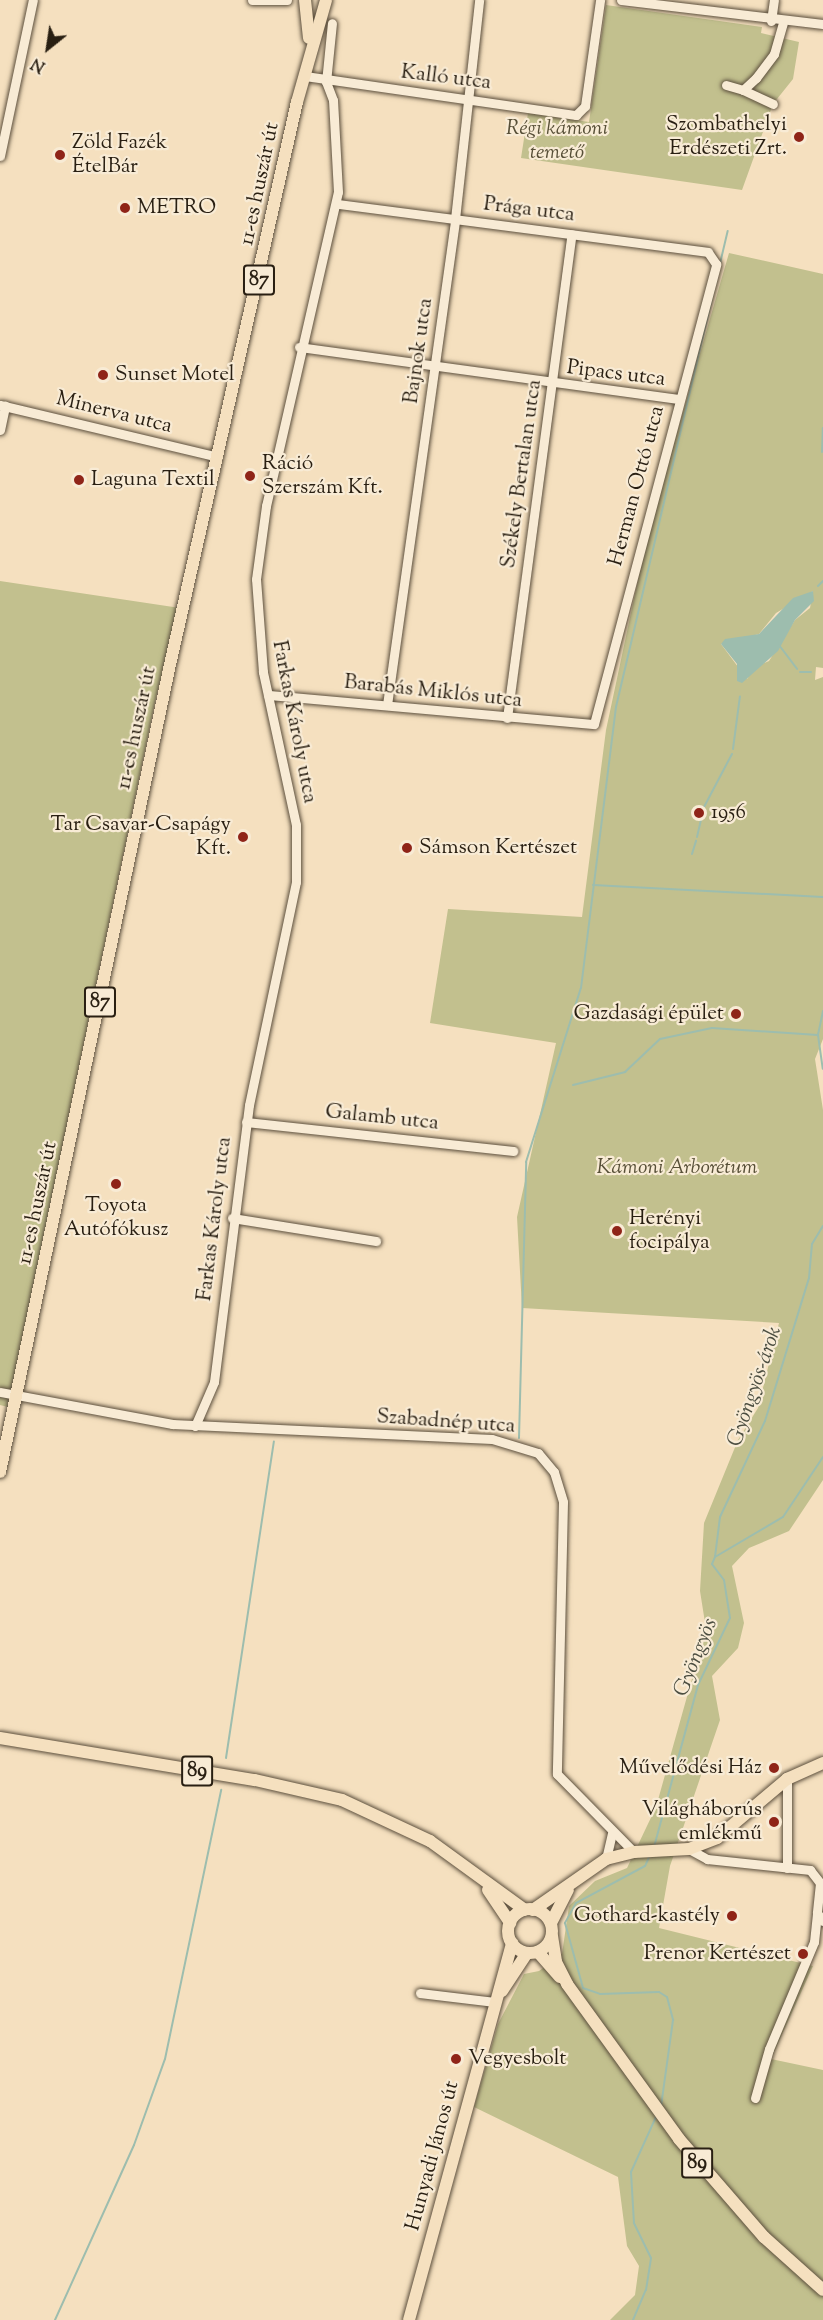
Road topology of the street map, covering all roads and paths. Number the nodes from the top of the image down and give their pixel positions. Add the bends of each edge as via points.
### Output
1 (33, 0) edge
2 (287, 0) edge
3 (306, 0) edge
4 (318, 0) edge
5 (326, 0) edge
6 (479, 0) edge
7 (600, 0) edge
8 (621, 0) edge
9 (774, 0) edge
10 (258, 1) edge
11 (771, 21) junction
12 (332, 23) dead end
13 (783, 23) junction
14 (823, 24) edge
15 (305, 74) junction
16 (326, 82) junction
17 (726, 85) dead end
18 (743, 90) junction
19 (468, 99) junction
20 (773, 104) dead end
21 (0, 156) edge
22 (336, 204) junction
23 (455, 219) junction
24 (572, 234) junction
25 (715, 256) joint
26 (299, 347) junction
27 (435, 367) junction
28 (552, 384) junction
29 (679, 399) junction
30 (3, 406) edge
31 (0, 430) edge
32 (218, 457) junction
33 (268, 695) junction
34 (387, 705) junction
35 (507, 718) junction
36 (594, 724) joint
37 (246, 1122) junction
38 (513, 1151) dead end
39 (232, 1218) junction
40 (376, 1241) dead end
41 (0, 1392) edge
42 (17, 1394) junction
43 (195, 1426) junction
44 (0, 1472) edge
45 (0, 1738) edge
46 (0, 1745) edge
47 (26, 1745) junction
48 (823, 1763) edge
49 (788, 1779) junction
50 (612, 1830) junction
51 (717, 1838) junction
52 (689, 1849) junction
53 (646, 1852) junction
54 (606, 1859) junction
55 (720, 1861) junction
56 (787, 1868) junction
57 (478, 1877) junction
58 (574, 1881) junction
59 (822, 1883) edge
60 (529, 1910) junction
61 (817, 1913) junction
62 (823, 1921) edge
63 (510, 1923) junction
64 (551, 1923) junction
65 (552, 1936) junction
66 (512, 1943) junction
67 (532, 1953) junction
68 (567, 1984) junction
69 (420, 1993) dead end
70 (494, 2002) junction
71 (755, 2098) dead end
72 (823, 2290) edge
73 (409, 2320) edge

1 - 21 street
2 - 10 street
3 - 4 main road, 87
3 - 15 main road, 87 via 311,21
5 - 15 main road, 87
6 - 19 street, Bajnok utca
7 - 19 street, Kalló utca via 582,111 576,115
8 - 11 street
9 - 11 street
11 - 13 street
12 - 16 street, Farkas Károly utca
13 - 14 street
13 - 18 street via 774,54
15 - 16 street, Kalló utca
15 - 32 main road, 11-es huszár út / 87
16 - 19 street, Kalló utca
16 - 22 street, Farkas Károly utca via 333,100
17 - 18 street
18 - 20 street
19 - 23 street, Bajnok utca
22 - 23 street, Prága utca
22 - 26 street, Farkas Károly utca
23 - 24 street, Prága utca
23 - 27 street, Bajnok utca
24 - 25 street, Prága utca
24 - 28 street, Székely Bertalan utca
25 - 29 street, Herman Ottó utca
26 - 27 street, Pipacs utca
26 - 33 street, Farkas Károly utca via 258,555 257,619
27 - 28 street, Pipacs utca
27 - 34 street, Bajnok utca
28 - 29 street, Pipacs utca
28 - 35 street, Székely Bertalan utca
29 - 36 street, Herman Ottó utca
30 - 31 street
30 - 32 street, Minerva utca
32 - 42 main road, 11-es huszár út / 87
33 - 34 street, Barabás Miklós utca
33 - 37 street, Farkas Károly utca via 296,825 298,860 289,930
34 - 35 street, Barabás Miklós utca
35 - 36 street, Barabás Miklós utca
37 - 38 street, Galamb utca
37 - 39 street, Farkas Károly utca
39 - 40 street
39 - 43 street, Farkas Károly utca via 214,1382
41 - 42 street, Szabadnép utca
42 - 43 street, Szabadnép utca
42 - 44 main road, 87
43 - 50 street, Szabadnép utca via 503,1440 526,1446 548,1462 563,1502 555,1765 562,1784
45 - 47 main road, 89
46 - 47 main road, 89
47 - 57 main road, 89 via 320,1793 393,1820
48 - 49 main road
49 - 51 main road
49 - 56 street
50 - 53 street, Szabadnép utca
50 - 54 street via 613,1849
51 - 52 main road
51 - 55 street via 710,1855
52 - 53 main road
52 - 55 street
53 - 54 main road
54 - 58 main road
55 - 56 street
56 - 59 street via 810,1870
57 - 60 main road, 89
57 - 63 main road, 89
58 - 60 main road
58 - 64 main road
59 - 61 street
60 - 63 main road
60 - 64 main road, 89
61 - 62 street
61 - 71 street via 814,1942 769,2049
63 - 66 main road, 89
64 - 65 main road, 89
65 - 67 main road
65 - 68 main road, 89 via 555,1962
66 - 67 main road, 89
66 - 70 main road, Hunyadi János út
67 - 68 main road, 89
67 - 70 main road
68 - 72 main road, 89 via 705,2172 764,2237
69 - 70 street
70 - 73 main road, Hunyadi János út

